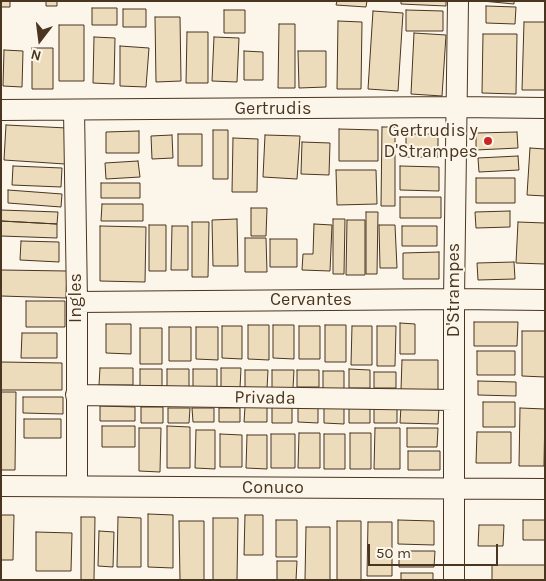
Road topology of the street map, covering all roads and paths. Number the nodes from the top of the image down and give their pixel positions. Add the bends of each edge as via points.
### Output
1 (458, 1) edge
2 (456, 107) junction
3 (545, 108) edge
4 (1, 110) edge
5 (74, 110) junction
6 (454, 299) junction
7 (545, 300) edge
8 (77, 302) junction
9 (76, 395) junction
10 (454, 400) junction
11 (1, 486) edge
12 (76, 486) junction
13 (454, 489) junction
14 (545, 489) edge
15 (454, 580) edge

1 - 2 street, D'Strampes
2 - 3 street, Gertrudis
2 - 5 street, Gertrudis
2 - 6 street, D'Strampes
4 - 5 street, Gertrudis
5 - 8 street, Ingles
6 - 7 street, Cervantes
6 - 8 street, Cervantes
6 - 10 street, D'Strampes
8 - 9 street, Ingles
9 - 10 street, Privada
9 - 12 street, Ingles
10 - 13 street, D'Strampes
11 - 12 street, Conuco
12 - 13 street, Conuco
13 - 14 street, Conuco
13 - 15 street, D'Strampes

